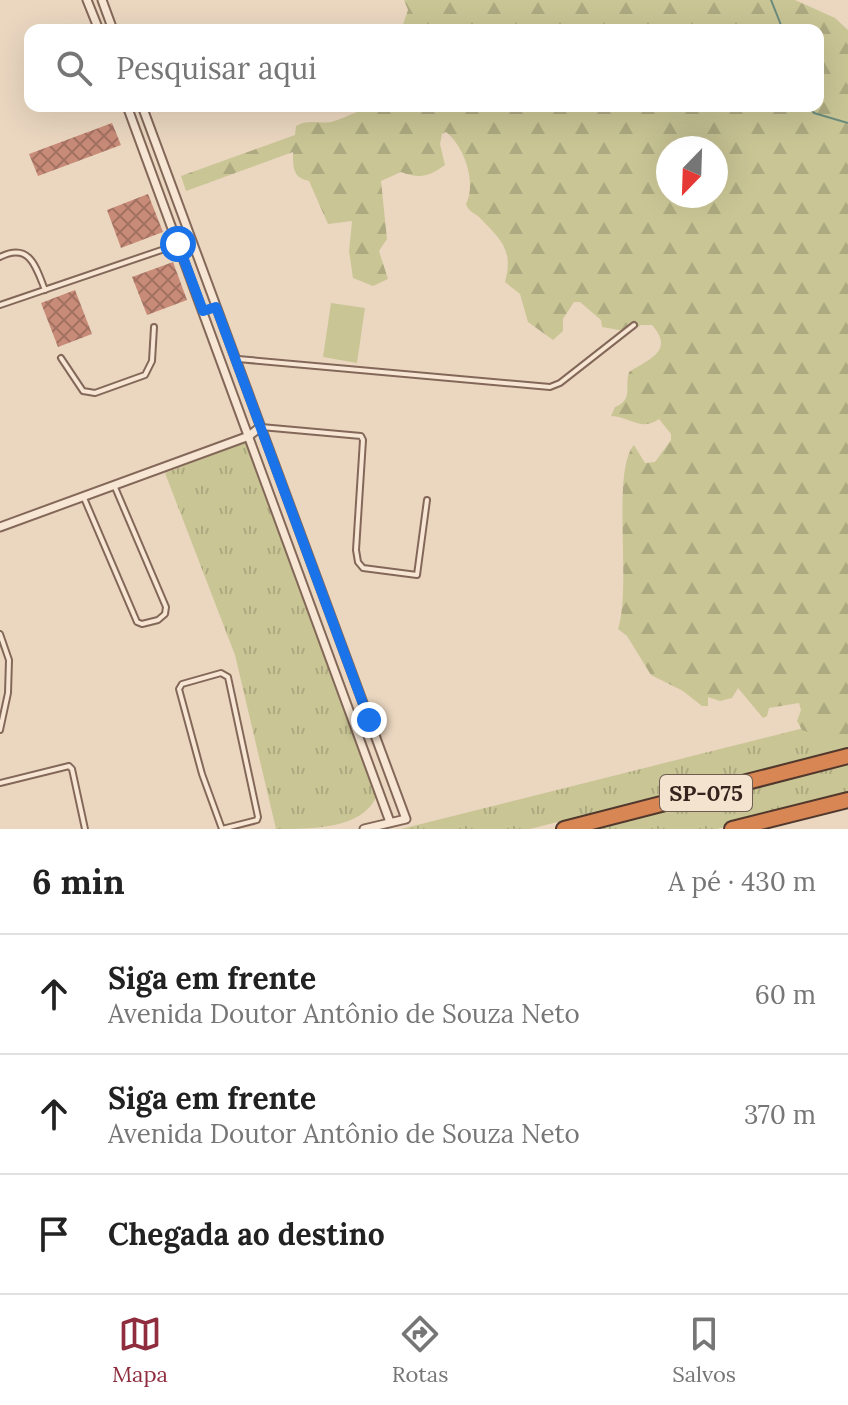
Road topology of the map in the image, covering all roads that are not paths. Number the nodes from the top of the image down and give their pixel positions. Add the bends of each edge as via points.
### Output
1 (87, 0) edge
2 (102, 0) edge
3 (97, 24) edge
4 (111, 24) edge
5 (129, 112) edge
6 (144, 112) edge
7 (191, 240) junction
8 (178, 244) junction
9 (0, 257) edge
10 (45, 290) junction
11 (0, 305) edge
12 (216, 307) junction
13 (203, 311) junction
14 (634, 325) dead end
15 (154, 327) dead end
16 (61, 358) dead end
17 (236, 359) junction
18 (260, 427) junction
19 (249, 436) junction
20 (114, 485) junction
21 (84, 497) junction
22 (427, 500) dead end
23 (0, 527) edge
24 (0, 634) edge
25 (369, 720) junction
26 (356, 725) junction
27 (0, 730) edge
28 (848, 756) edge
29 (0, 783) edge
30 (848, 800) edge
31 (390, 822) junction
32 (85, 829) edge
33 (222, 829) edge
34 (364, 829) edge
35 (564, 829) edge
36 (732, 829) edge

1 - 3 street
2 - 4 street
5 - 8 street
6 - 7 street
7 - 8 lane
7 - 12 street
8 - 10 lane
8 - 13 street
9 - 10 lane via 28,256
10 - 11 lane
12 - 13 lane
12 - 17 street
13 - 19 street
14 - 17 lane via 550,387
15 - 16 lane via 152,361 145,375 95,393 83,391
17 - 18 street
18 - 19 street
18 - 22 lane via 361,436 356,550 363,568 417,575
18 - 25 street
19 - 20 street
19 - 26 street
20 - 21 street
20 - 21 lane via 166,607 158,620 137,622
21 - 23 street
24 - 27 lane via 9,660
25 - 26 street
25 - 31 street via 406,819
26 - 31 street
28 - 35 highway, SP-075
29 - 32 lane via 69,766
30 - 36 highway, SP-075
31 - 34 street
33 - 33 lane via 179,689 221,673 228,677 258,817

